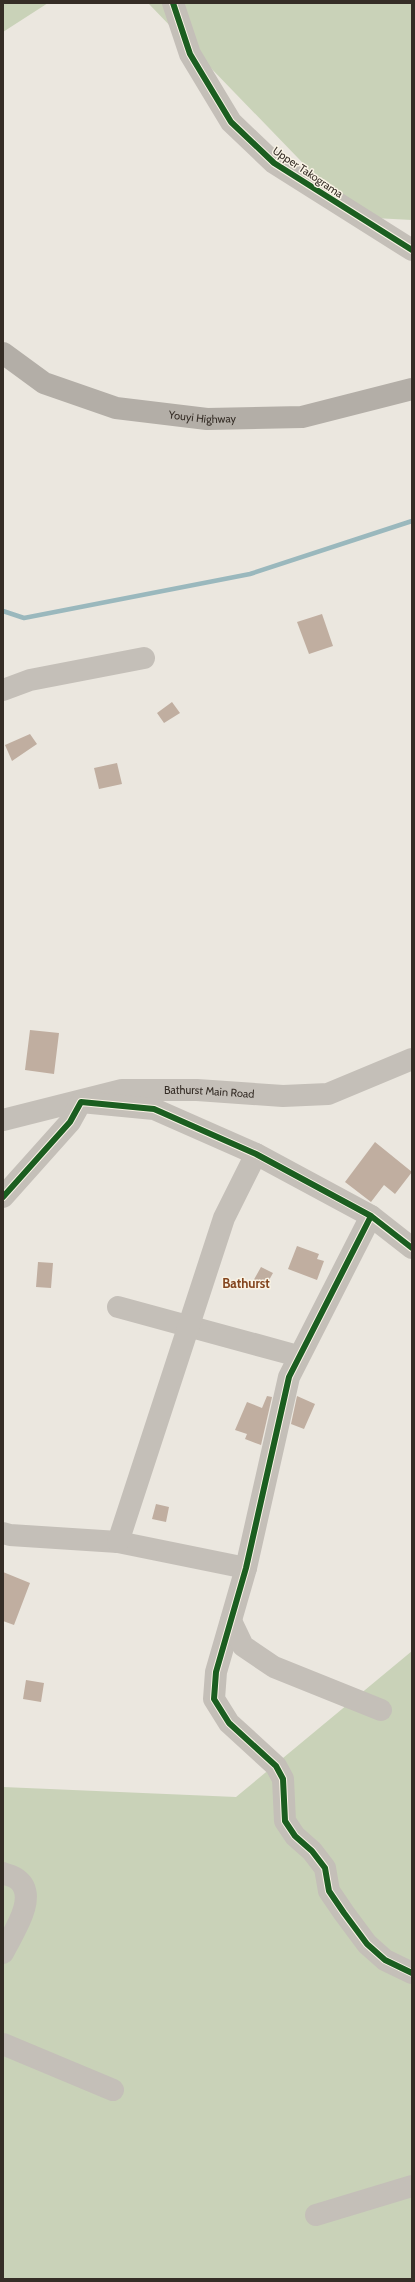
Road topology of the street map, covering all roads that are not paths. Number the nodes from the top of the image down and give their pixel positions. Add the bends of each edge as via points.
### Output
1 (173, 3) edge
2 (412, 250) edge
3 (3, 353) edge
4 (412, 389) edge
5 (144, 658) dead end
6 (3, 690) edge
7 (412, 1059) edge
8 (81, 1102) junction
9 (3, 1120) edge
10 (256, 1154) junction
11 (3, 1197) edge
12 (371, 1216) junction
13 (412, 1248) edge
14 (118, 1307) dead end
15 (188, 1326) junction
16 (298, 1356) junction
17 (3, 1533) edge
18 (118, 1542) junction
19 (246, 1568) junction
20 (231, 1621) junction
21 (381, 1710) dead end
22 (3, 1872) edge
23 (3, 1953) edge
24 (412, 1973) edge
25 (3, 2044) edge
26 (113, 2090) dead end
27 (412, 2186) edge
28 (316, 2215) dead end

1 - 2 street, Upper Takograma via 190,54 231,122 274,163
3 - 4 main road, Youyi Highway via 44,383 116,408 207,419 302,417
5 - 6 street via 30,680
7 - 8 street, Bathurst Main Road via 328,1094 283,1096 197,1090 122,1090
8 - 9 street, Bathurst Main Road
8 - 10 street via 154,1109
8 - 11 street via 70,1122
10 - 12 street
10 - 15 street via 224,1218
12 - 13 street
12 - 16 street
14 - 15 street
15 - 16 street
15 - 18 street
16 - 19 street via 289,1377
17 - 18 street
18 - 19 street
19 - 20 street
20 - 21 street via 242,1646 274,1667
20 - 24 street via 216,1672 214,1699 229,1723 276,1766 284,1779 285,1821 295,1836 312,1851 325,1868 329,1891 353,1926 367,1944 385,1960
22 - 23 street via 18,1879 26,1890 27,1904
25 - 26 street
27 - 28 street

